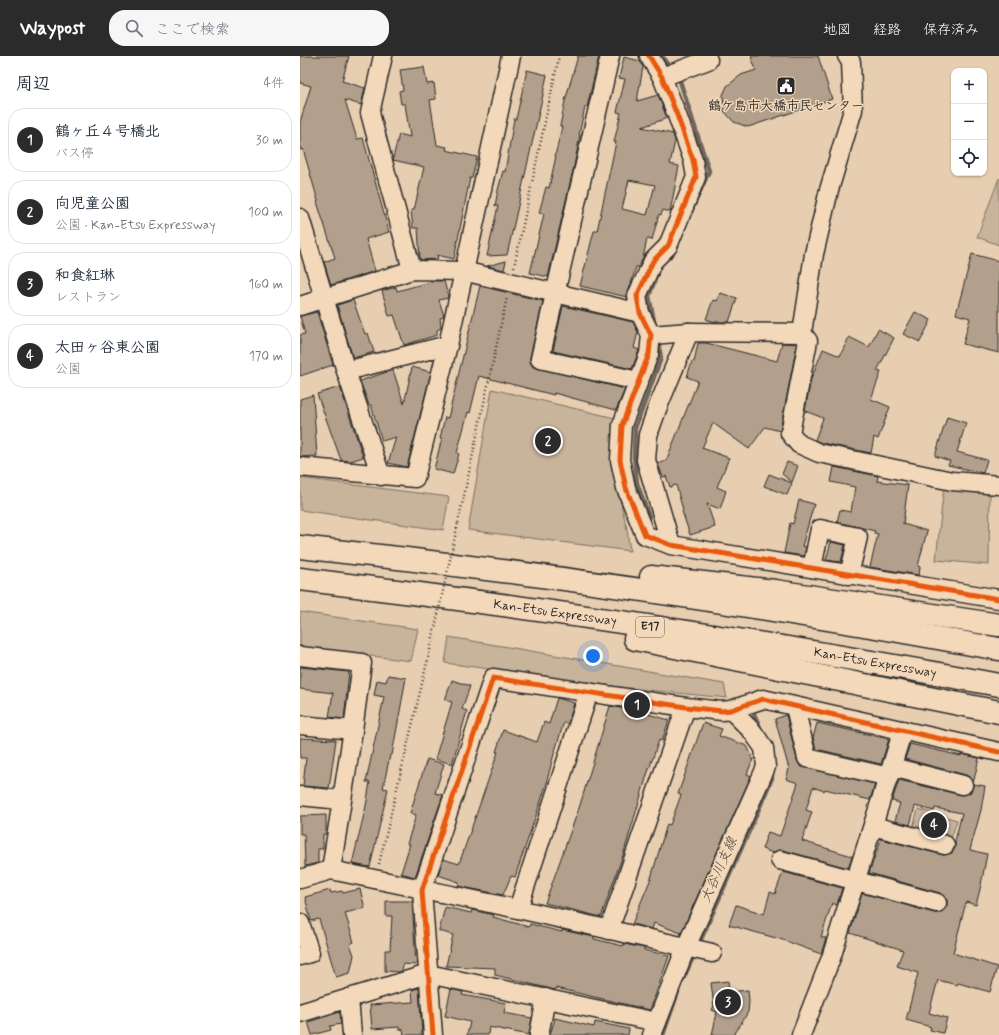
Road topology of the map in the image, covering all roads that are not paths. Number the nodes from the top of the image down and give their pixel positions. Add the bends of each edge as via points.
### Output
1 (383, 56) edge
2 (610, 56) edge
3 (649, 56) edge
4 (507, 57) edge
5 (853, 58) edge
6 (708, 60) dead end
7 (662, 77) junction
8 (300, 218) edge
9 (412, 270) junction
10 (463, 271) junction
11 (555, 293) junction
12 (323, 299) junction
13 (300, 306) edge
14 (640, 313) junction
15 (689, 332) junction
16 (802, 333) junction
17 (651, 334) junction
18 (448, 345) junction
19 (346, 371) junction
20 (638, 381) junction
21 (300, 467) edge
22 (381, 476) junction
23 (999, 485) edge
24 (300, 536) edge
25 (671, 545) junction
26 (300, 547) edge
27 (812, 568) junction
28 (849, 575) junction
29 (300, 579) edge
30 (383, 589) junction
31 (999, 599) edge
32 (999, 625) edge
33 (999, 649) edge
34 (300, 656) edge
35 (999, 685) edge
36 (589, 692) junction
37 (686, 707) junction
38 (795, 707) junction
39 (731, 710) junction
40 (999, 712) edge
41 (300, 725) edge
42 (353, 730) junction
43 (903, 730) junction
44 (999, 752) edge
45 (999, 757) edge
46 (891, 772) junction
47 (963, 785) dead end
48 (300, 796) edge
49 (342, 800) junction
50 (873, 826) junction
51 (945, 845) dead end
52 (780, 860) dead end
53 (331, 870) junction
54 (300, 879) edge
55 (856, 881) junction
56 (422, 890) junction
57 (937, 903) dead end
58 (518, 909) junction
59 (300, 923) edge
60 (609, 930) junction
61 (686, 947) junction
62 (712, 953) dead end
63 (300, 956) edge
64 (428, 974) junction
65 (349, 998) junction
66 (546, 998) junction
67 (300, 1013) edge
68 (654, 1029) edge
69 (352, 1035) edge
70 (433, 1035) edge
71 (538, 1035) edge
72 (801, 1035) edge

1 - 9 street via 370,113
2 - 11 street
3 - 7 street
4 - 10 street
5 - 16 street via 853,110 829,190 814,254
6 - 7 street
7 - 14 street via 689,147 696,177 668,246 653,261 637,296
8 - 12 street
9 - 10 street
9 - 12 street
10 - 11 street
10 - 18 street
11 - 14 street
11 - 20 street via 540,360
12 - 13 street
12 - 19 street
14 - 17 street
15 - 16 street
15 - 17 street
15 - 25 street via 648,435 646,460
16 - 23 street via 808,341 790,433 799,444 819,453 952,480
17 - 20 street via 649,354
18 - 19 street
18 - 22 street via 415,478
19 - 22 street
20 - 25 street via 622,425 620,460 626,488 645,535
21 - 22 street
24 - 32 highway via 775,591
25 - 27 street
26 - 33 highway via 558,578 759,608
27 - 28 street
27 - 28 street via 820,529 858,537
28 - 31 street
29 - 30 highway, Kan-Etsu Expressway / E17
30 - 35 highway, Kan-Etsu Expressway / E17 via 761,644
30 - 40 highway
34 - 42 street via 362,663
36 - 37 street
36 - 56 street via 493,678
36 - 58 street
37 - 39 street
37 - 60 street
38 - 39 street via 763,699
38 - 43 street
38 - 46 street via 808,758
39 - 61 street via 752,731 764,748 766,767
41 - 42 street
42 - 49 street
43 - 44 street
43 - 46 street
44 - 45 street
46 - 47 street
46 - 50 street
48 - 49 street
49 - 53 street
50 - 51 street
50 - 55 street
52 - 55 street
53 - 54 street
53 - 56 street
55 - 57 street
55 - 72 street via 831,958
56 - 58 street
56 - 64 street
58 - 60 street
59 - 63 street via 310,954
60 - 61 street
61 - 62 street
61 - 68 street
64 - 65 street
64 - 66 street
64 - 70 street
65 - 67 street
65 - 69 street
66 - 68 street
66 - 71 street

